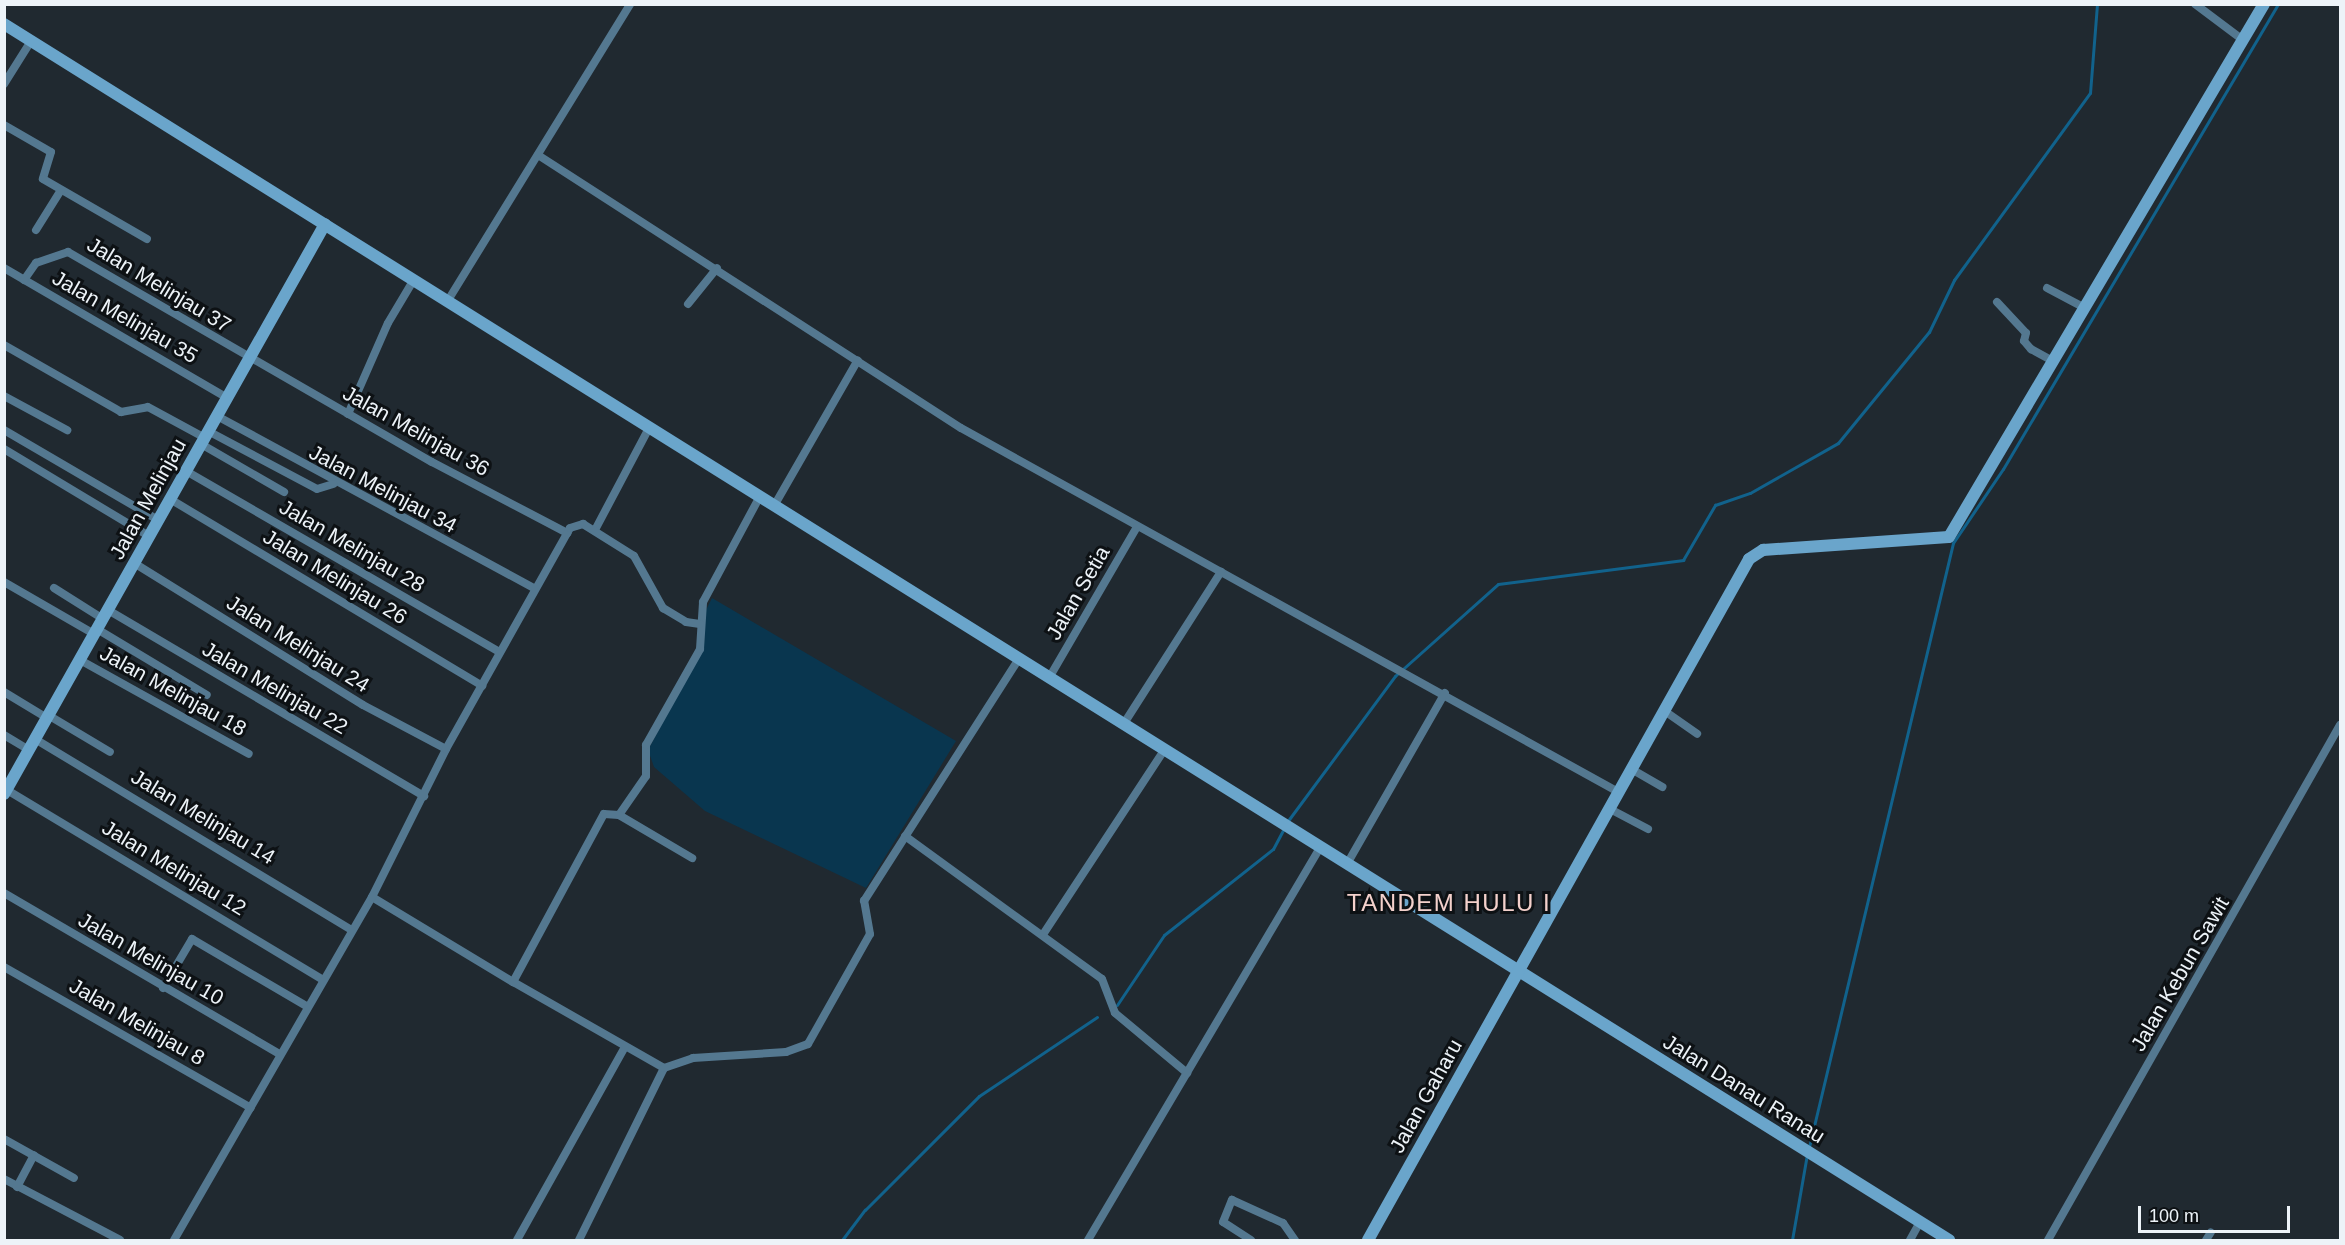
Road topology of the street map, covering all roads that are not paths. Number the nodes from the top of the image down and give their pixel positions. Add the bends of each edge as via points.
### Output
1 (630, 4) edge
2 (2195, 4) edge
3 (2264, 4) edge
4 (4, 24) edge
5 (31, 40) junction
6 (2242, 40) junction
7 (4, 84) edge
8 (4, 125) edge
9 (538, 155) junction
10 (61, 190) junction
11 (325, 224) junction
12 (36, 230) dead end
13 (147, 239) dead end
14 (4, 268) edge
15 (717, 268) junction
16 (24, 279) junction
17 (413, 281) junction
18 (2047, 288) dead end
19 (447, 302) junction
20 (1997, 302) dead end
21 (688, 304) dead end
22 (2083, 307) junction
23 (4, 345) edge
24 (249, 358) junction
25 (858, 360) junction
26 (2053, 361) junction
27 (4, 396) edge
28 (227, 398) junction
29 (348, 414) junction
30 (217, 416) junction
31 (649, 428) junction
32 (67, 430) dead end
33 (7, 432) edge
34 (205, 438) junction
35 (4, 443) edge
36 (4, 449) edge
37 (186, 471) junction
38 (333, 484) junction
39 (284, 492) dead end
40 (759, 498) junction
41 (170, 499) junction
42 (774, 506) junction
43 (158, 520) junction
44 (1137, 527) junction
45 (595, 530) junction
46 (567, 533) junction
47 (149, 536) junction
48 (134, 563) junction
49 (1221, 572) junction
50 (4, 582) edge
51 (54, 588) dead end
52 (535, 590) junction
53 (100, 623) junction
54 (700, 624) junction
55 (500, 652) junction
56 (80, 660) junction
57 (1019, 660) junction
58 (1049, 678) junction
59 (482, 686) junction
60 (4, 692) edge
61 (1445, 693) junction
62 (207, 695) dead end
63 (1666, 712) junction
64 (48, 717) junction
65 (1123, 725) junction
66 (2340, 725) edge
67 (1697, 734) dead end
68 (4, 735) edge
69 (35, 739) junction
70 (447, 749) junction
71 (29, 750) junction
72 (110, 752) dead end
73 (1163, 752) junction
74 (249, 754) dead end
75 (1633, 770) junction
76 (1663, 787) dead end
77 (6, 789) edge
78 (1620, 793) junction
79 (424, 796) junction
80 (1610, 809) junction
81 (619, 815) junction
82 (1648, 829) dead end
83 (905, 836) junction
84 (1320, 847) junction
85 (692, 858) dead end
86 (1347, 864) junction
87 (4, 893) edge
88 (372, 897) junction
89 (350, 929) junction
90 (1044, 933) junction
91 (4, 967) edge
92 (1519, 971) junction
93 (322, 979) junction
94 (513, 982) junction
95 (163, 988) junction
96 (308, 1007) junction
97 (625, 1047) junction
98 (280, 1054) junction
99 (664, 1068) junction
100 (1187, 1073) junction
101 (252, 1108) junction
102 (4, 1140) edge
103 (34, 1155) junction
104 (74, 1178) dead end
105 (4, 1179) edge
106 (17, 1187) junction
107 (1920, 1222) junction
108 (2211, 1232) dead end
109 (120, 1240) edge
110 (174, 1240) edge
111 (518, 1240) edge
112 (579, 1240) edge
113 (1088, 1240) edge
114 (1251, 1240) edge
115 (1295, 1240) edge
116 (1368, 1240) edge
117 (1910, 1240) edge
118 (1949, 1240) edge
119 (2048, 1240) edge
120 (2206, 1240) edge

1 - 9 street
2 - 6 street
3 - 6 street
4 - 5 street, Jalan Danau Ranau
5 - 7 street
5 - 11 street, Jalan Danau Ranau
6 - 22 street
8 - 10 street via 51,152 43,179
9 - 15 street
9 - 19 street
10 - 12 street
10 - 13 street
11 - 17 street, Jalan Danau Ranau
11 - 24 street, Jalan Melinjau
14 - 16 street, Jalan Melinjau 35
15 - 21 street
15 - 25 street
16 - 24 street, Jalan Melinjau 37 via 36,263 68,252
16 - 28 street, Jalan Melinjau 35
17 - 19 street, Jalan Danau Ranau
17 - 29 street via 388,322
18 - 22 street
19 - 31 street, Jalan Danau Ranau
20 - 26 street via 2026,333 2024,341 2031,349
22 - 26 street
23 - 34 street via 121,412 148,407
24 - 28 street, Jalan Melinjau
24 - 29 street, Jalan Melinjau 36
25 - 42 street
25 - 44 street via 962,428
26 - 63 street, Jalan Gaharu via 1949,537 1758,551
27 - 32 street
28 - 30 street, Jalan Melinjau
29 - 46 street, Jalan Melinjau 36
30 - 34 street, Jalan Melinjau
30 - 38 street, Jalan Melinjau 34
31 - 40 street, Jalan Danau Ranau
31 - 45 street
33 - 35 street
33 - 43 street
34 - 37 street, Jalan Melinjau
34 - 38 street via 317,489
34 - 39 street
36 - 47 street
37 - 41 street, Jalan Melinjau
37 - 55 street, Jalan Melinjau 28
38 - 52 street, Jalan Melinjau 34
40 - 42 street, Jalan Danau Ranau
40 - 54 street via 703,602
41 - 43 street, Jalan Melinjau
41 - 59 street, Jalan Melinjau 26
42 - 57 street, Jalan Danau Ranau
43 - 47 street, Jalan Melinjau
44 - 49 street
44 - 58 street, Jalan Setia
45 - 46 street via 579,523
45 - 54 street via 640,561 663,608 686,622
46 - 52 street
47 - 48 street, Jalan Melinjau
48 - 53 street, Jalan Melinjau
48 - 70 street, Jalan Melinjau 24 via 363,705
49 - 61 street
49 - 65 street
50 - 53 street
51 - 53 street
52 - 55 street
53 - 56 street, Jalan Melinjau
53 - 62 street
53 - 79 street, Jalan Melinjau 22
54 - 81 street via 700,649 646,745 646,776
55 - 59 street
56 - 64 street, Jalan Melinjau
56 - 74 street, Jalan Melinjau 18
57 - 58 street, Jalan Danau Ranau
57 - 83 street
58 - 65 street, Jalan Danau Ranau
59 - 70 street
60 - 64 street
61 - 78 street
61 - 86 street
63 - 67 street
63 - 75 street, Jalan Gaharu
64 - 69 street, Jalan Melinjau
64 - 72 street
65 - 73 street, Jalan Danau Ranau
66 - 119 street, Jalan Kebun Sawit
68 - 71 street
69 - 71 street, Jalan Melinjau
69 - 89 street, Jalan Melinjau 14
70 - 79 street
71 - 77 street, Jalan Melinjau
73 - 84 street, Jalan Danau Ranau
73 - 90 street
75 - 76 street
75 - 78 street, Jalan Gaharu
77 - 93 street, Jalan Melinjau 12
78 - 80 street, Jalan Gaharu
79 - 88 street
80 - 82 street
80 - 92 street, Jalan Gaharu
81 - 85 street
81 - 94 street via 607,812 602,818
83 - 90 street
83 - 99 street via 864,901 870,934 808,1044 786,1052 693,1058
84 - 86 street, Jalan Danau Ranau
84 - 100 street
86 - 92 street, Jalan Danau Ranau
87 - 95 street, Jalan Melinjau 10
88 - 89 street
88 - 94 street
89 - 93 street
90 - 100 street via 1102,978 1115,1013
91 - 101 street, Jalan Melinjau 8
92 - 107 street, Jalan Danau Ranau
92 - 116 street, Jalan Gaharu
93 - 96 street
94 - 97 street
95 - 96 street via 192,939
95 - 98 street, Jalan Melinjau 10
96 - 98 street
97 - 99 street
97 - 111 street
98 - 101 street
99 - 112 street
100 - 113 street
101 - 110 street
102 - 103 street
103 - 104 street
103 - 106 street
105 - 106 street
106 - 109 street
107 - 117 street
107 - 118 street, Jalan Danau Ranau
108 - 120 street
114 - 115 street via 1223,1222 1232,1200 1283,1223

